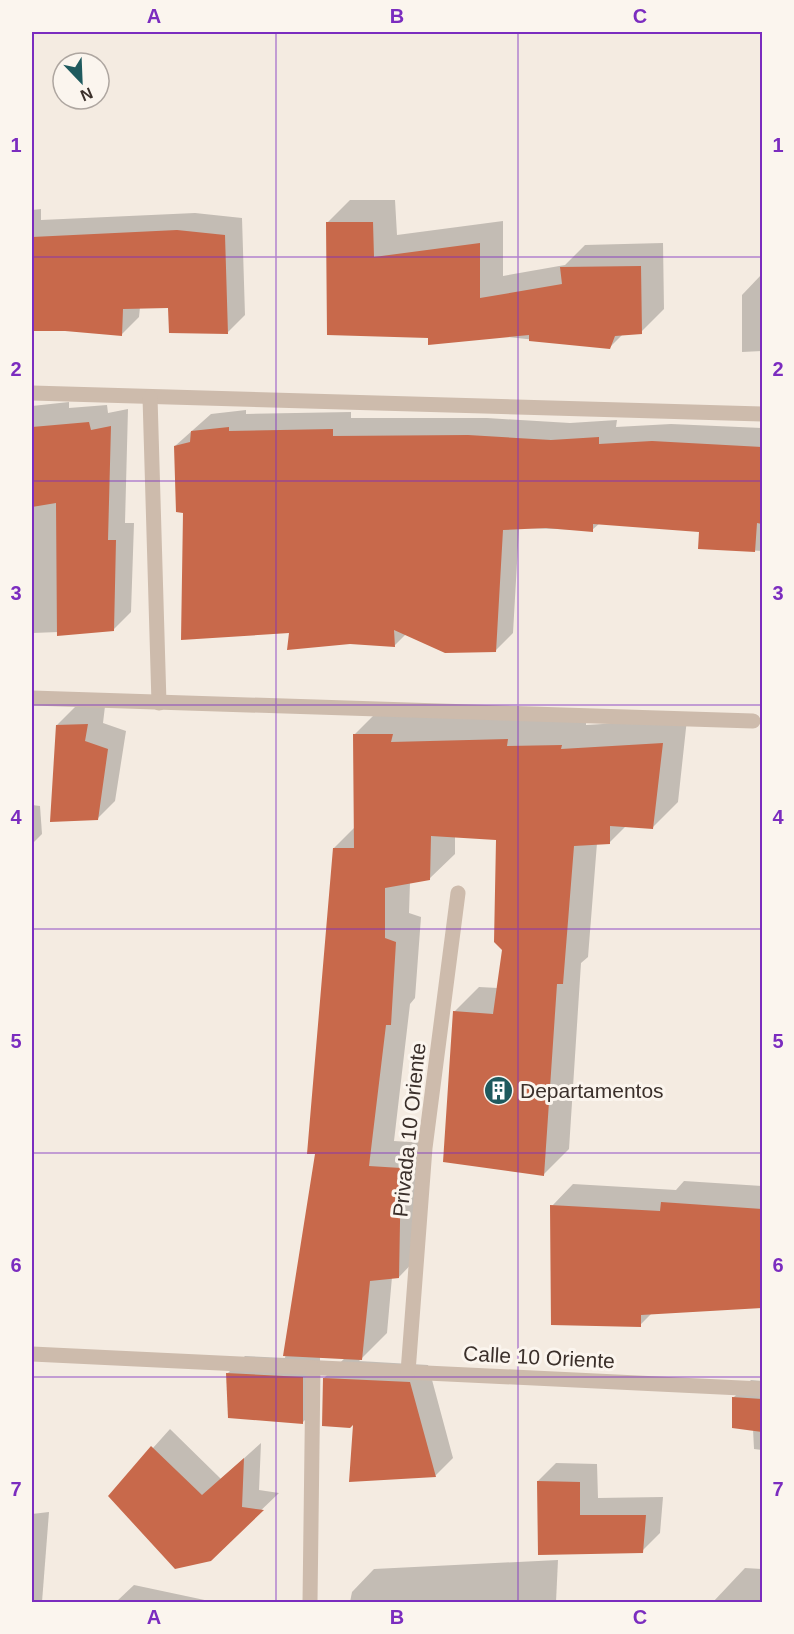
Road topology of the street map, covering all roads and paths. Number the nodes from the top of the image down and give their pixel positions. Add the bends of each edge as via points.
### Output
1 (32, 393) edge
2 (150, 397) junction
3 (762, 414) edge
4 (32, 698) edge
5 (159, 703) junction
6 (753, 721) dead end
7 (458, 893) dead end
8 (32, 1354) edge
9 (313, 1368) junction
10 (408, 1372) junction
11 (762, 1389) edge
12 (310, 1602) edge

1 - 2 street
2 - 3 street
2 - 5 street
4 - 5 street
5 - 6 street
7 - 10 street, Privada 10 Oriente via 425,1148
8 - 9 street, Calle 10 Oriente
9 - 10 street, Calle 10 Oriente
9 - 12 street
10 - 11 street, Calle 10 Oriente

